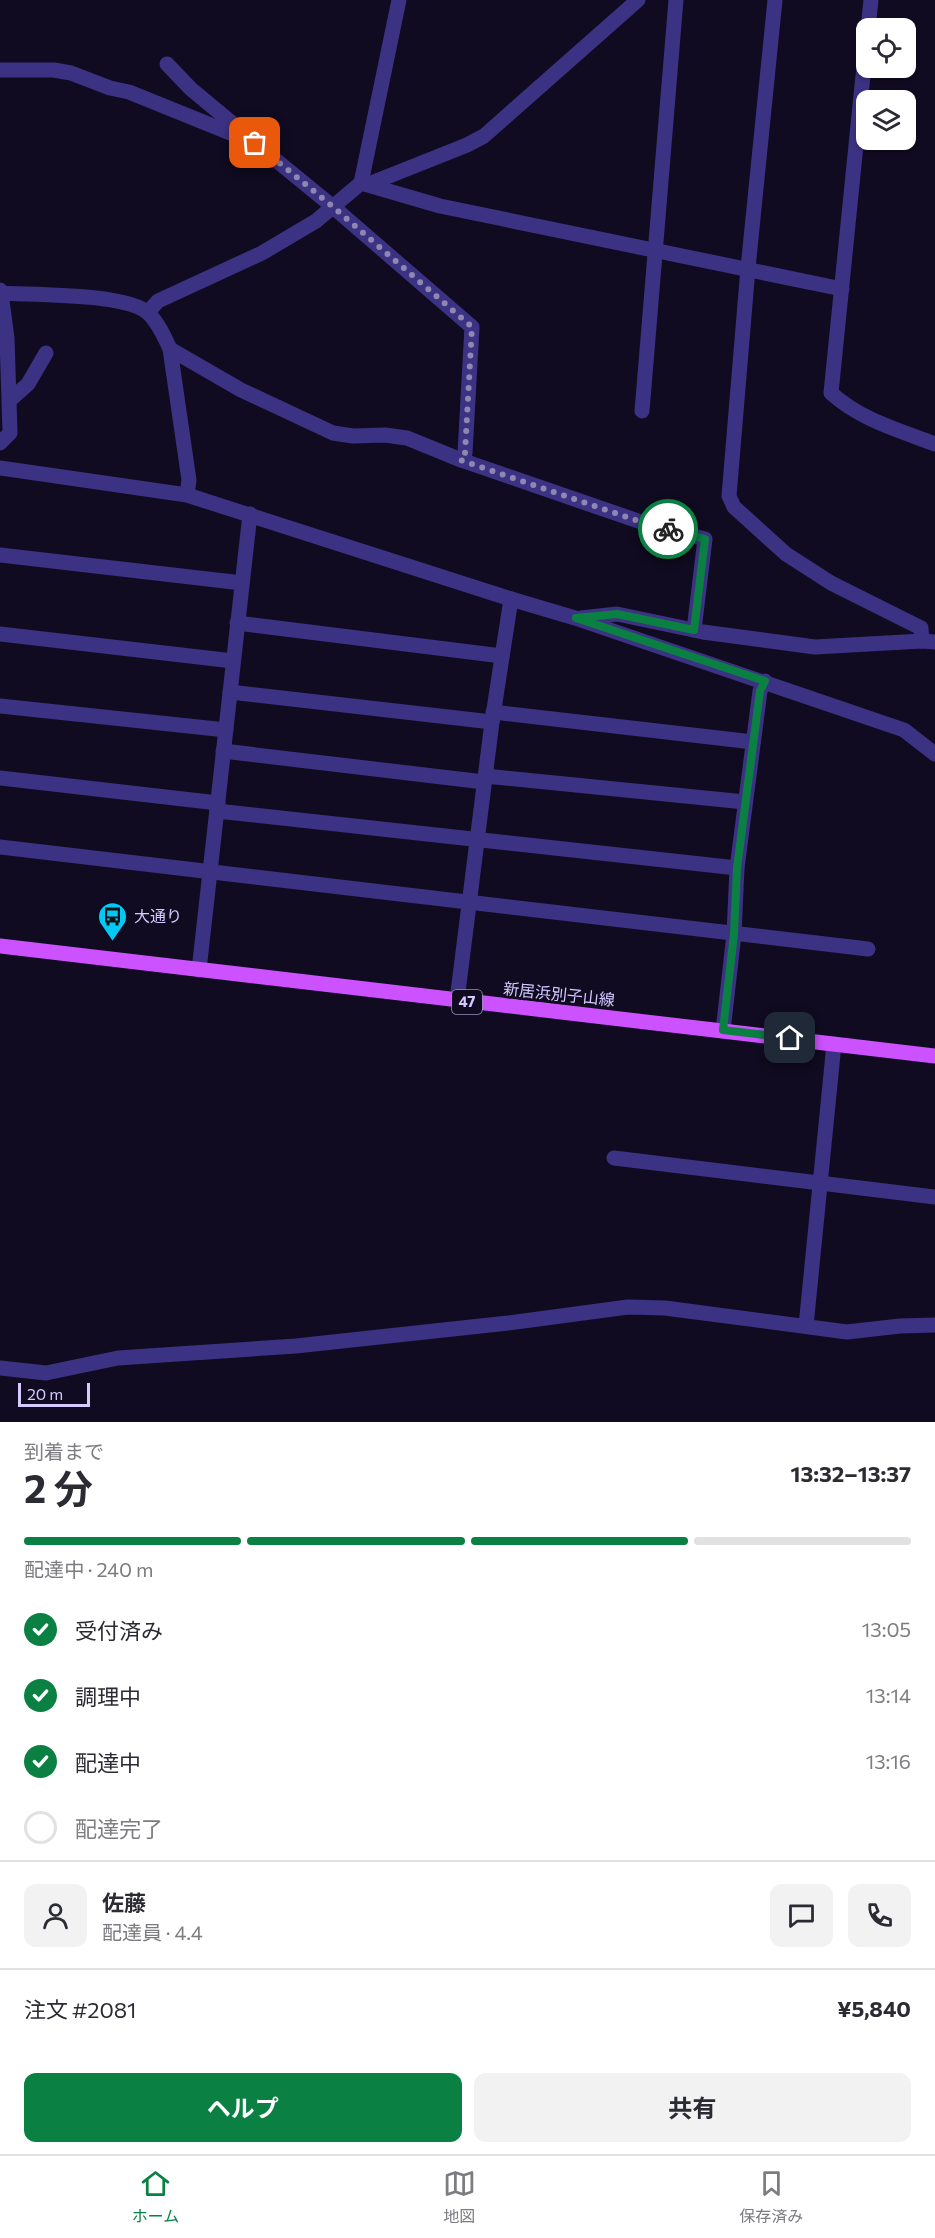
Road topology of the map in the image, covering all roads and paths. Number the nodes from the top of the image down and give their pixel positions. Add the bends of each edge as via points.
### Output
1 (399, 0) edge
2 (638, 0) edge
3 (676, 0) edge
4 (775, 0) edge
5 (871, 0) edge
6 (869, 18) edge
7 (167, 64) dead end
8 (0, 70) edge
9 (863, 78) edge
10 (255, 143) junction
11 (365, 184) junction
12 (332, 206) junction
13 (655, 249) junction
14 (748, 268) junction
15 (842, 289) junction
16 (1, 291) edge
17 (148, 312) junction
18 (170, 349) junction
19 (46, 353) dead end
20 (10, 400) junction
21 (642, 411) dead end
22 (0, 443) edge
23 (935, 444) edge
24 (460, 460) junction
25 (0, 468) edge
26 (187, 495) junction
27 (250, 514) junction
28 (0, 555) edge
29 (242, 584) junction
30 (511, 599) junction
31 (576, 618) junction
32 (237, 623) junction
33 (694, 630) junction
34 (0, 634) edge
35 (929, 641) edge
36 (502, 656) junction
37 (233, 662) junction
38 (765, 681) junction
39 (230, 692) junction
40 (0, 706) edge
41 (493, 717) junction
42 (226, 730) junction
43 (753, 742) junction
44 (223, 751) junction
45 (935, 754) edge
46 (0, 778) edge
47 (485, 779) junction
48 (745, 802) junction
49 (217, 807) junction
50 (477, 840) junction
51 (0, 847) edge
52 (737, 868) junction
53 (210, 872) junction
54 (469, 903) junction
55 (734, 934) junction
56 (0, 946) edge
57 (868, 949) dead end
58 (199, 970) junction
59 (457, 1000) junction
60 (723, 1030) junction
61 (834, 1044) junction
62 (935, 1056) edge
63 (614, 1158) dead end
64 (820, 1184) junction
65 (935, 1197) edge
66 (806, 1326) junction
67 (935, 1326) edge
68 (0, 1368) edge

1 - 11 street
2 - 11 street via 484,136
3 - 13 street
4 - 14 street
5 - 6 street
7 - 10 street
8 - 10 street via 71,73
9 - 15 street
10 - 12 street
11 - 12 street
11 - 13 street via 440,206
12 - 17 street via 316,221 262,253 158,301
12 - 24 street via 472,327 465,453
13 - 14 street
13 - 21 street
14 - 15 street
14 - 35 street via 729,496 734,507 786,554 831,583 921,628
15 - 23 street via 831,393 867,419
16 - 17 street via 130,303
16 - 20 street via 8,338
17 - 18 street
18 - 24 street via 241,390 333,433 406,438
18 - 26 street via 189,480
19 - 20 street via 28,384
20 - 22 street via 9,433
24 - 33 street via 641,522 705,539
25 - 26 street
26 - 27 street
27 - 29 street
27 - 30 street
28 - 29 street
29 - 32 street
30 - 31 street
30 - 36 street
31 - 33 street via 617,614
31 - 38 street
32 - 36 street
32 - 37 street
33 - 35 street via 815,647
34 - 37 street
36 - 41 street
37 - 39 street
38 - 43 street
38 - 45 street via 904,730
39 - 41 street
39 - 42 street
40 - 42 street
41 - 43 street
41 - 47 street
42 - 44 street
43 - 48 street
44 - 47 street
44 - 49 street
46 - 49 street
47 - 48 street
47 - 50 street
48 - 52 street
49 - 50 street
49 - 53 street
50 - 52 street
50 - 54 street
51 - 53 street
52 - 55 street
53 - 54 street
53 - 58 street
54 - 55 street
54 - 59 street
55 - 57 street
55 - 60 street
56 - 58 main road, 新居浜別子山線 / 47
58 - 59 main road, 新居浜別子山線 / 47
59 - 60 main road, 新居浜別子山線 / 47
60 - 61 main road, 新居浜別子山線 / 47
61 - 62 main road, 新居浜別子山線 / 47
61 - 64 street
63 - 64 street
64 - 65 street
64 - 66 street
66 - 67 street via 847,1332
66 - 68 street via 628,1306 296,1346 118,1358 46,1373

